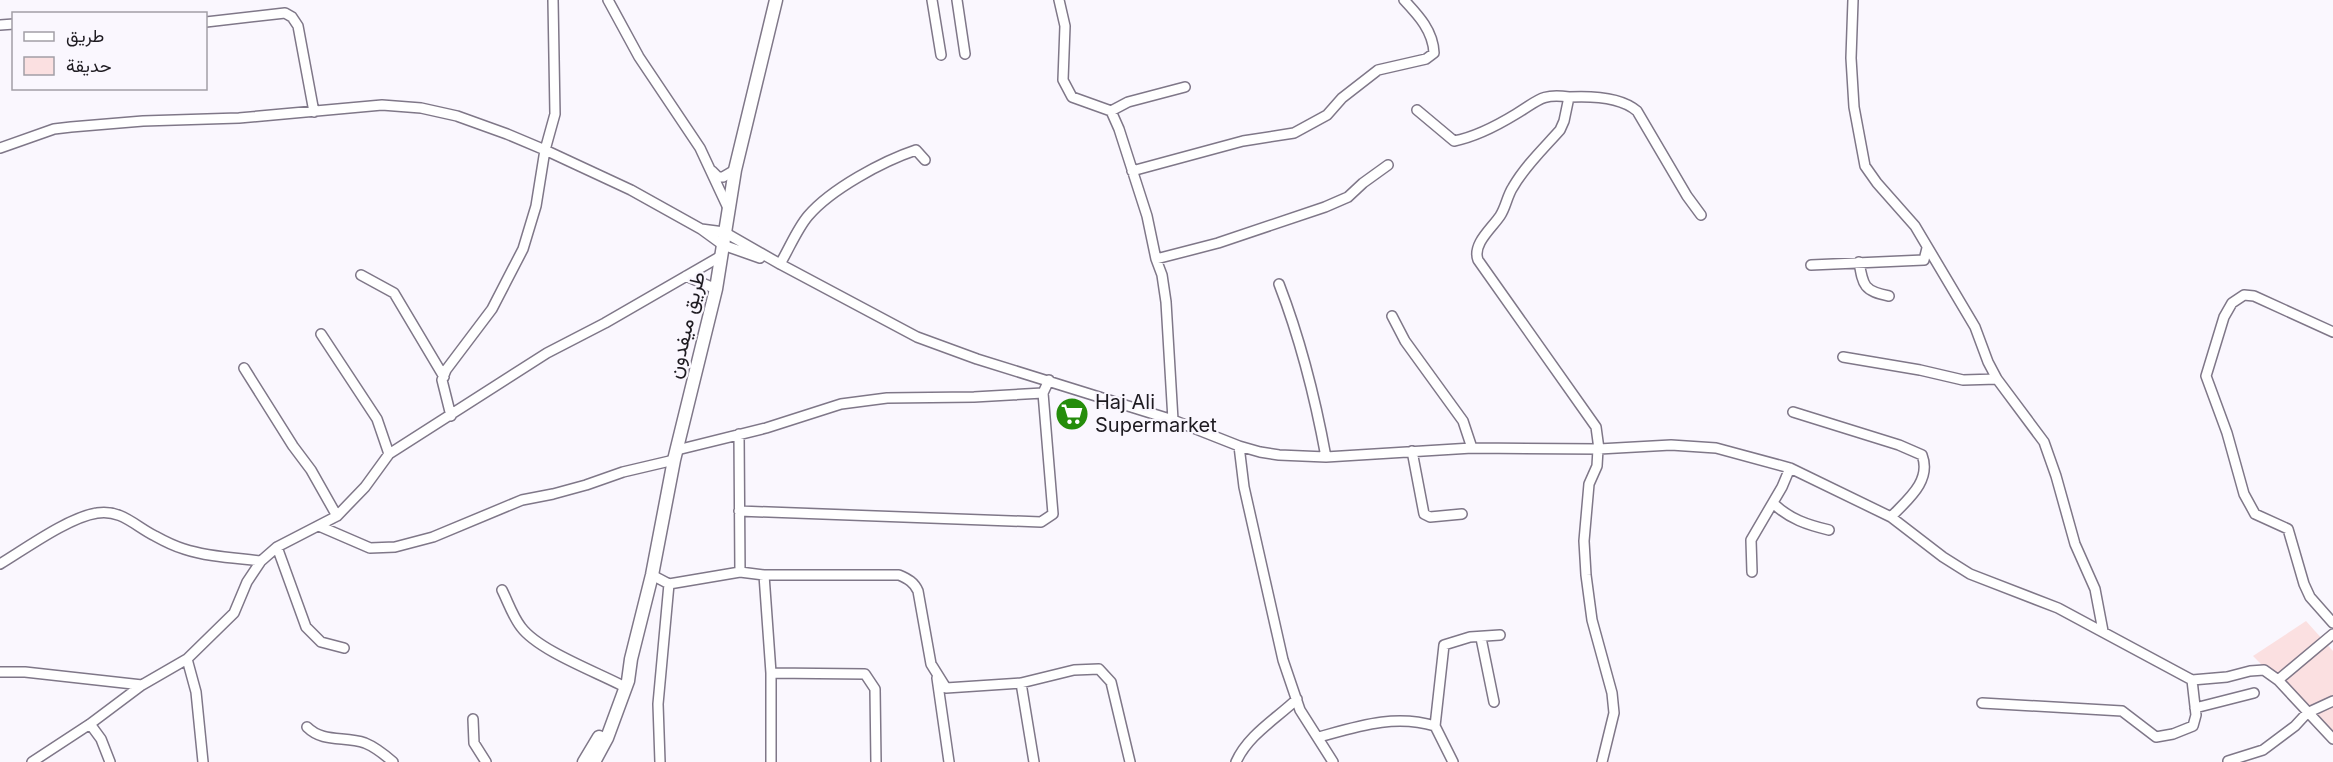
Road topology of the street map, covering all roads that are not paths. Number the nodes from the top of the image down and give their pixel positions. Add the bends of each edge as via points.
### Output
1 (553, 0) edge
2 (608, 0) edge
3 (776, 0) edge
4 (932, 0) edge
5 (957, 0) edge
6 (1059, 0) edge
7 (1404, 0) edge
8 (1853, 0) edge
9 (207, 22) edge
10 (965, 54) dead end
11 (941, 55) dead end
12 (1185, 87) dead end
13 (1569, 97) junction
14 (1417, 110) dead end
15 (1111, 111) junction
16 (314, 112) junction
17 (0, 148) edge
18 (545, 150) junction
19 (925, 160) dead end
20 (1388, 165) dead end
21 (709, 167) junction
22 (735, 170) junction
23 (1132, 171) junction
24 (728, 208) junction
25 (1701, 215) dead end
26 (701, 230) junction
27 (724, 232) junction
28 (1927, 248) junction
29 (722, 250) junction
30 (1156, 259) junction
31 (1859, 262) junction
32 (780, 264) junction
33 (1811, 265) dead end
34 (361, 275) dead end
35 (686, 276) junction
36 (1279, 284) dead end
37 (716, 289) junction
38 (1889, 296) dead end
39 (1392, 316) dead end
40 (2333, 332) edge
41 (321, 334) dead end
42 (1843, 357) dead end
43 (244, 368) dead end
44 (444, 377) junction
45 (1997, 379) junction
46 (1049, 380) junction
47 (1043, 393) junction
48 (1793, 412) dead end
49 (451, 416) junction
50 (1173, 420) junction
51 (739, 434) junction
52 (1239, 446) junction
53 (1472, 448) junction
54 (1599, 449) junction
55 (1412, 451) junction
56 (389, 454) junction
57 (676, 455) junction
58 (1326, 457) junction
59 (1790, 468) junction
60 (1773, 503) junction
61 (739, 511) junction
62 (1462, 514) dead end
63 (337, 516) junction
64 (1891, 517) junction
65 (319, 526) junction
66 (1829, 530) dead end
67 (277, 547) junction
68 (261, 561) junction
69 (0, 564) edge
70 (740, 572) junction
71 (1752, 572) dead end
72 (652, 575) junction
73 (764, 575) junction
74 (669, 584) junction
75 (502, 590) dead end
76 (2333, 623) edge
77 (2103, 631) junction
78 (2333, 634) edge
79 (1500, 635) dead end
80 (1480, 638) junction
81 (344, 648) dead end
82 (187, 659) junction
83 (631, 659) junction
84 (0, 672) edge
85 (771, 673) junction
86 (937, 674) junction
87 (2192, 680) junction
88 (2278, 680) junction
89 (1021, 683) junction
90 (621, 684) junction
91 (142, 686) junction
92 (2254, 693) dead end
93 (1297, 699) junction
94 (2333, 701) edge
95 (1494, 702) dead end
96 (1982, 703) dead end
97 (2195, 708) junction
98 (2307, 713) junction
99 (473, 719) dead end
100 (90, 724) junction
101 (1435, 726) junction
102 (307, 727) dead end
103 (1319, 737) junction
104 (2333, 739) edge
105 (2228, 761) edge
106 (32, 762) edge
107 (110, 762) edge
108 (203, 762) edge
109 (393, 762) edge
110 (486, 762) edge
111 (584, 762) edge
112 (594, 762) edge
113 (660, 762) edge
114 (771, 762) edge
115 (876, 762) edge
116 (950, 762) edge
117 (1034, 762) edge
118 (1130, 762) edge
119 (1236, 762) edge
120 (1333, 762) edge
121 (1453, 762) edge
122 (1602, 762) edge

1 - 18 street via 555,114
2 - 21 street
3 - 22 main road, طريق ميفدون
4 - 11 street
5 - 10 street
6 - 15 street via 1065,26 1065,84 1072,97
7 - 23 street via 1430,32 1434,53 1426,59 1378,70 1342,98 1328,115 1294,133 1243,141
8 - 28 street via 1854,107 1865,165 1915,226
9 - 16 street via 285,14 292,17 298,26
12 - 15 street via 1128,102
13 - 14 street via 1533,101 1518,113 1455,141
13 - 25 street via 1603,99 1637,111
13 - 54 street via 1560,130 1516,181 1476,256 1596,427
15 - 23 street
16 - 17 street via 71,127
16 - 18 street via 382,105 421,108 456,116
18 - 26 street via 631,190
18 - 44 street via 536,206 523,249 492,309
19 - 32 street via 916,150 880,164 816,207
20 - 30 street via 1348,197 1325,207
21 - 22 street via 718,177
21 - 24 street
22 - 24 main road, طريق ميفدون
23 - 30 street
24 - 27 main road, طريق ميفدون
26 - 27 street
26 - 29 street
27 - 29 main road, طريق ميفدون
27 - 32 street
28 - 31 street via 1924,260
28 - 45 street via 1975,327
29 - 32 street
29 - 35 street
29 - 37 main road, طريق ميفدون
30 - 50 street via 1166,302
31 - 33 street
31 - 38 street via 1865,287 1872,293
32 - 46 street via 917,337
34 - 44 street via 394,293
35 - 37 street
35 - 49 street via 547,353
36 - 58 street via 1312,385
37 - 57 main road, طريق ميفدون
39 - 53 street via 1463,421
40 - 76 street via 2254,296 2240,296 2224,317 2206,376 2244,494 2255,514 2291,533 2310,597
41 - 56 street via 377,419
42 - 45 street via 1963,380
43 - 63 street
44 - 49 street via 443,390
45 - 77 street via 2047,450 2075,544 2095,589
46 - 47 street
46 - 50 street
47 - 51 street via 876,399 841,404
47 - 61 street via 1053,514 1041,522
48 - 64 street via 1922,455 1922,479 1914,494
49 - 56 street
50 - 52 street
51 - 57 street
51 - 61 street
52 - 58 street via 1279,455
52 - 93 street via 1273,620
53 - 54 street
53 - 55 street
54 - 59 street via 1671,445 1716,448
54 - 122 street via 1589,484 1584,541 1592,620 1614,713
55 - 58 street
55 - 62 street via 1424,514
56 - 63 street
57 - 65 street via 564,491 522,500 434,537 395,547 370,548
57 - 72 main road, طريق ميفدون
59 - 60 street
59 - 64 street
60 - 66 street via 1785,515
60 - 71 street via 1751,540
61 - 70 street
63 - 65 street
64 - 77 street via 1970,574 2058,608
65 - 67 street
67 - 68 street
67 - 81 street via 306,627 321,642
68 - 69 street via 201,554 154,536 126,517 97,513 76,519
68 - 82 street via 234,613
70 - 73 street
70 - 74 street
72 - 74 street
72 - 83 main road, طريق ميفدون
73 - 85 street
73 - 86 street via 908,579 918,591 928,653
74 - 113 street via 658,704
75 - 90 street via 526,633
77 - 87 street
78 - 88 street
79 - 80 street
80 - 95 street
80 - 101 street via 1444,645
82 - 91 street
82 - 108 street via 196,692
83 - 90 main road, طريق ميفدون
83 - 112 main road, طريق ميفدون via 618,709
84 - 91 street
85 - 114 street
85 - 115 street via 865,674 874,689
86 - 89 street via 946,688
86 - 116 street
87 - 88 street via 2264,670
87 - 97 street
88 - 98 street
89 - 117 street
89 - 118 street via 1074,670 1099,669 1111,682
90 - 111 main road, طريق ميفدون via 608,720
91 - 100 street
92 - 97 street
93 - 103 street
93 - 119 street via 1255,734
94 - 98 street
96 - 97 street via 2122,711 2156,737 2193,726
98 - 104 street
98 - 105 street via 2263,750
99 - 110 street via 474,742
100 - 106 street
100 - 107 street
101 - 103 street via 1418,721 1383,721
101 - 121 street
102 - 109 street via 315,735 366,743
103 - 120 street

